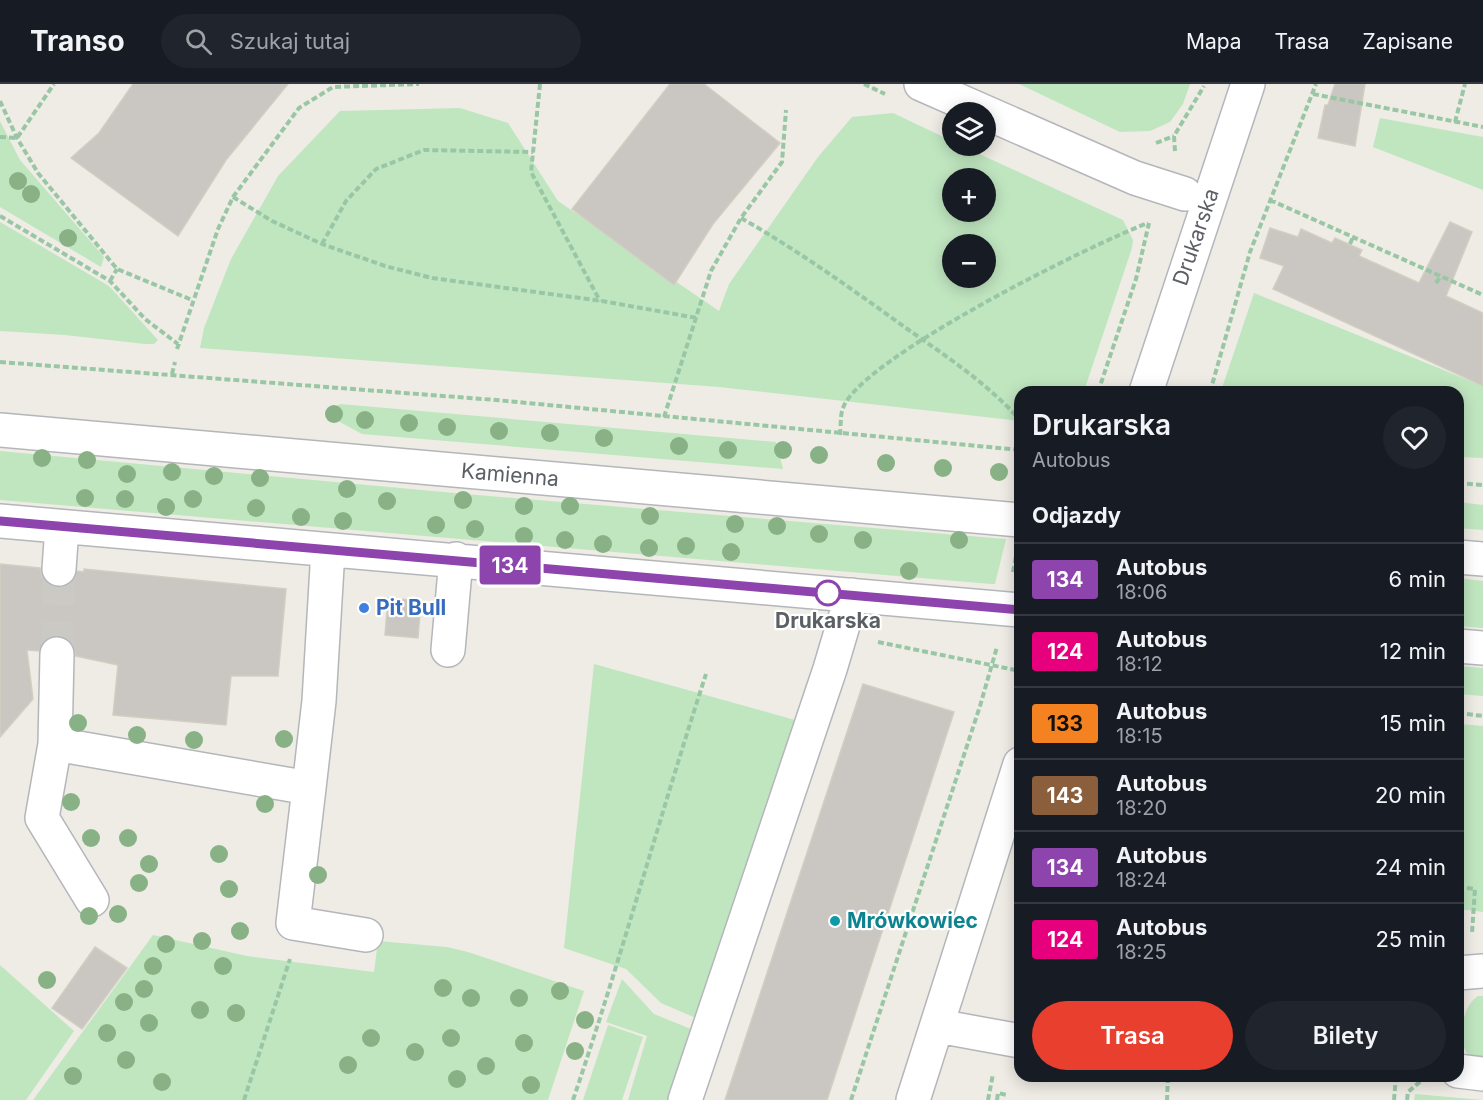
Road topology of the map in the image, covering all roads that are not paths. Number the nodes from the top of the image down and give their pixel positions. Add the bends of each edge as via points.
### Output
1 (921, 84) edge
2 (1248, 84) edge
3 (1185, 194) dead end
4 (1148, 386) edge
5 (0, 430) edge
6 (0, 521) edge
7 (62, 527) junction
8 (1014, 534) edge
9 (328, 550) junction
10 (1464, 557) edge
11 (456, 559) junction
12 (1483, 559) edge
13 (59, 569) tunnel mouth
14 (852, 595) junction
15 (1014, 609) edge
16 (1464, 646) edge
17 (1483, 648) edge
18 (448, 650) dead end
19 (57, 654) tunnel mouth
20 (55, 744) junction
21 (1014, 782) edge
22 (309, 789) junction
23 (92, 900) dead end
24 (366, 935) dead end
25 (938, 1026) junction
26 (1014, 1040) edge
27 (1464, 1072) edge
28 (1483, 1074) edge
29 (685, 1100) edge
30 (913, 1100) edge

1 - 3 street via 1135,178
2 - 4 street, Drukarska
5 - 8 street, Kamienna
6 - 7 street
7 - 9 street
7 - 13 street
9 - 11 street
9 - 22 street
10 - 12 street
11 - 14 street
11 - 18 street
14 - 15 street
14 - 29 street
16 - 17 street
19 - 20 street
20 - 22 street
20 - 23 street via 42,818
21 - 25 street
22 - 24 street via 293,922
25 - 26 street
25 - 30 street
27 - 28 street

